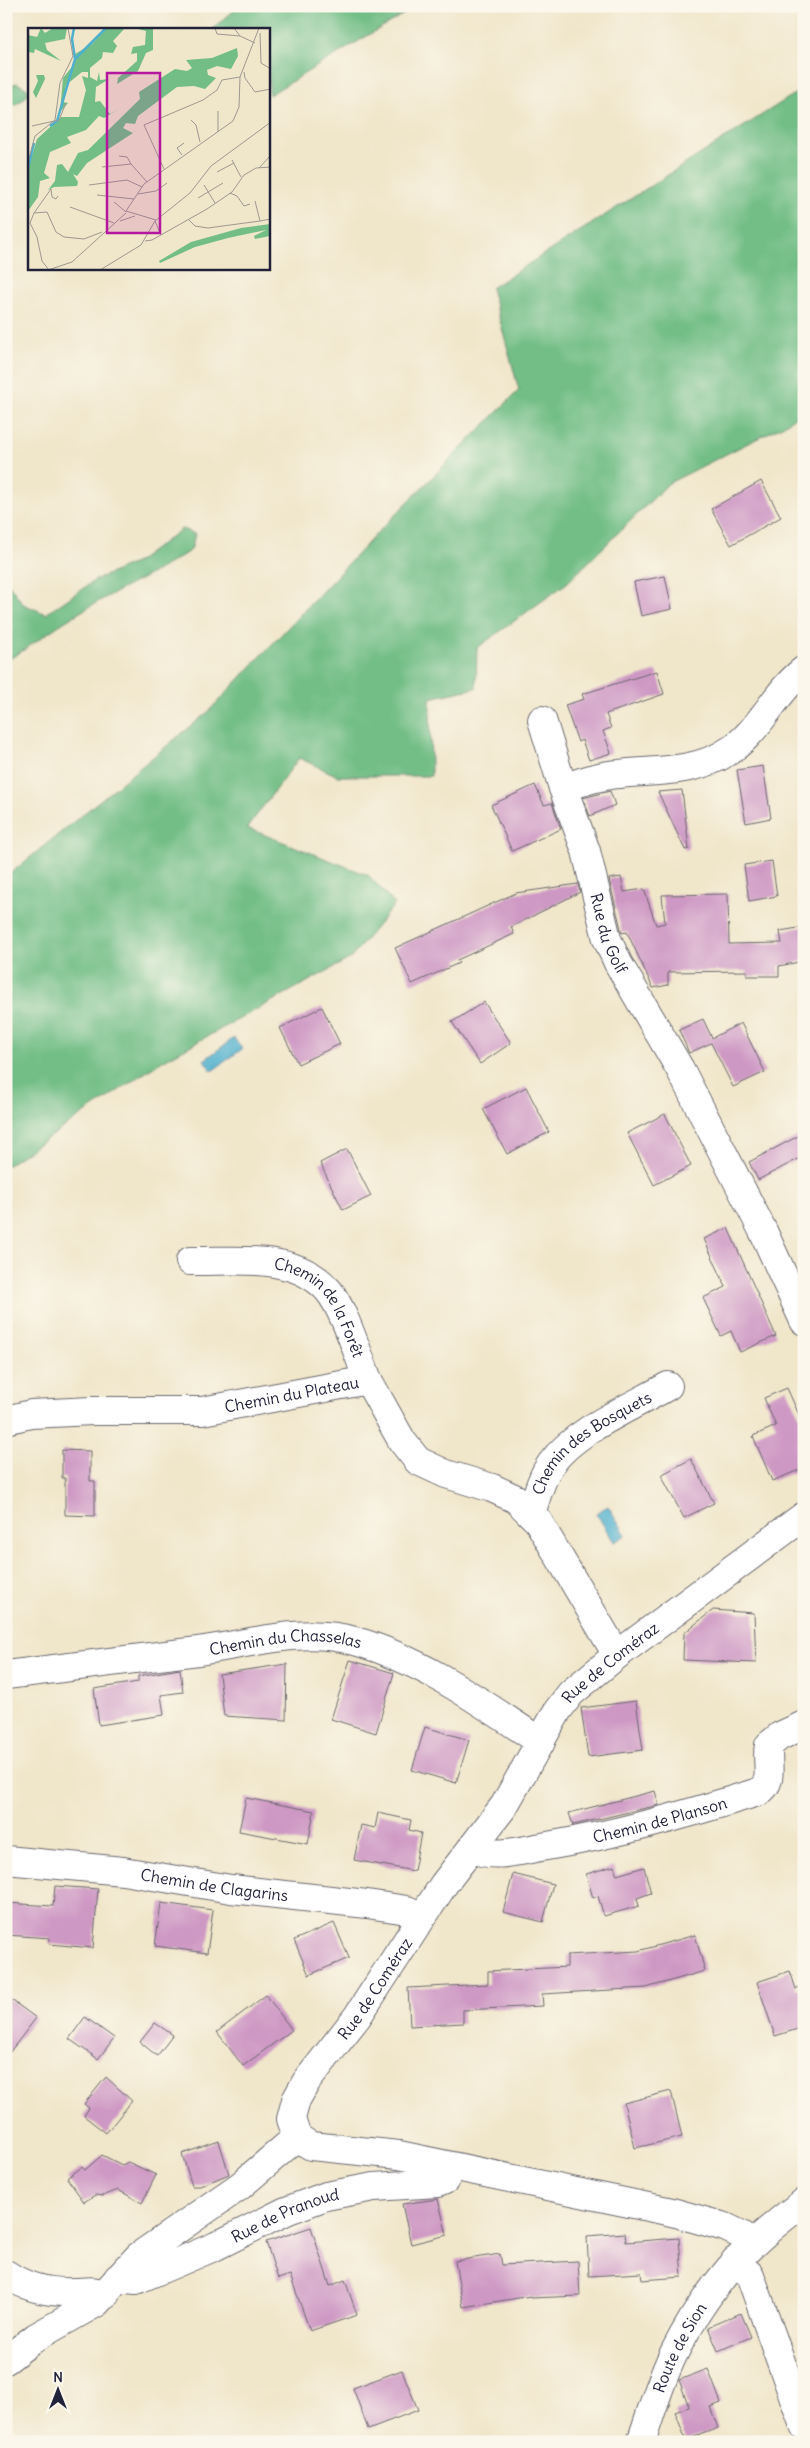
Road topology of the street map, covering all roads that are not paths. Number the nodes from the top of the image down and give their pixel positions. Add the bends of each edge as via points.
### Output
1 (804, 670) edge
2 (542, 720) dead end
3 (563, 788) junction
4 (190, 1262) dead end
5 (804, 1322) edge
6 (368, 1380) junction
7 (668, 1386) dead end
8 (6, 1420) edge
9 (531, 1514) junction
10 (804, 1516) edge
11 (618, 1655) junction
12 (6, 1675) edge
13 (804, 1725) edge
14 (541, 1742) junction
15 (472, 1849) junction
16 (6, 1860) edge
17 (422, 1917) junction
18 (297, 2137) junction
19 (453, 2166) junction
20 (804, 2202) edge
21 (743, 2252) junction
22 (6, 2274) edge
23 (112, 2287) junction
24 (6, 2360) edge
25 (804, 2426) edge
26 (641, 2442) edge

1 - 3 street via 792,679 747,737 715,760 691,767 604,776
2 - 3 street, Rue du Golf
3 - 5 street, Rue du Golf via 586,852 607,939 680,1069 763,1231
4 - 6 street, Chemin de la Forêt via 275,1263 309,1273 328,1290 338,1308
6 - 8 street, Chemin du Plateau via 202,1411 74,1412 31,1414
6 - 9 street, Chemin du Plateau via 402,1441 418,1461 508,1495
7 - 9 street, Chemin des Bosquets via 591,1429 561,1452 550,1465
9 - 11 street, Chemin du Plateau via 538,1520
10 - 11 street, Rue de Coméraz
11 - 14 street, Rue de Coméraz via 570,1693
12 - 14 street, Chemin du Chasselas via 201,1650 285,1635 354,1641 404,1659 461,1690
13 - 15 street, Chemin de Planson via 769,1745 767,1783 758,1792 621,1832 577,1841 497,1854
14 - 15 street, Rue de Coméraz via 504,1806
15 - 17 street, Rue de Coméraz
16 - 17 street, Chemin de Clagarins via 123,1871 230,1888 367,1904 407,1910
17 - 18 street, Rue de Coméraz via 361,2011 300,2092 291,2119
18 - 19 street via 317,2147 382,2152
18 - 23 street via 240,2186 139,2256
19 - 21 street via 700,2219 732,2230
19 - 23 street, Rue de Pranoud via 446,2180 432,2185 355,2190 308,2202 216,2246
20 - 21 street, Route de Sion
21 - 25 street
21 - 26 street, Route de Sion via 702,2304 673,2355
22 - 23 street, Rue de Pranoud via 41,2290 95,2291
23 - 24 street via 96,2303 36,2336

